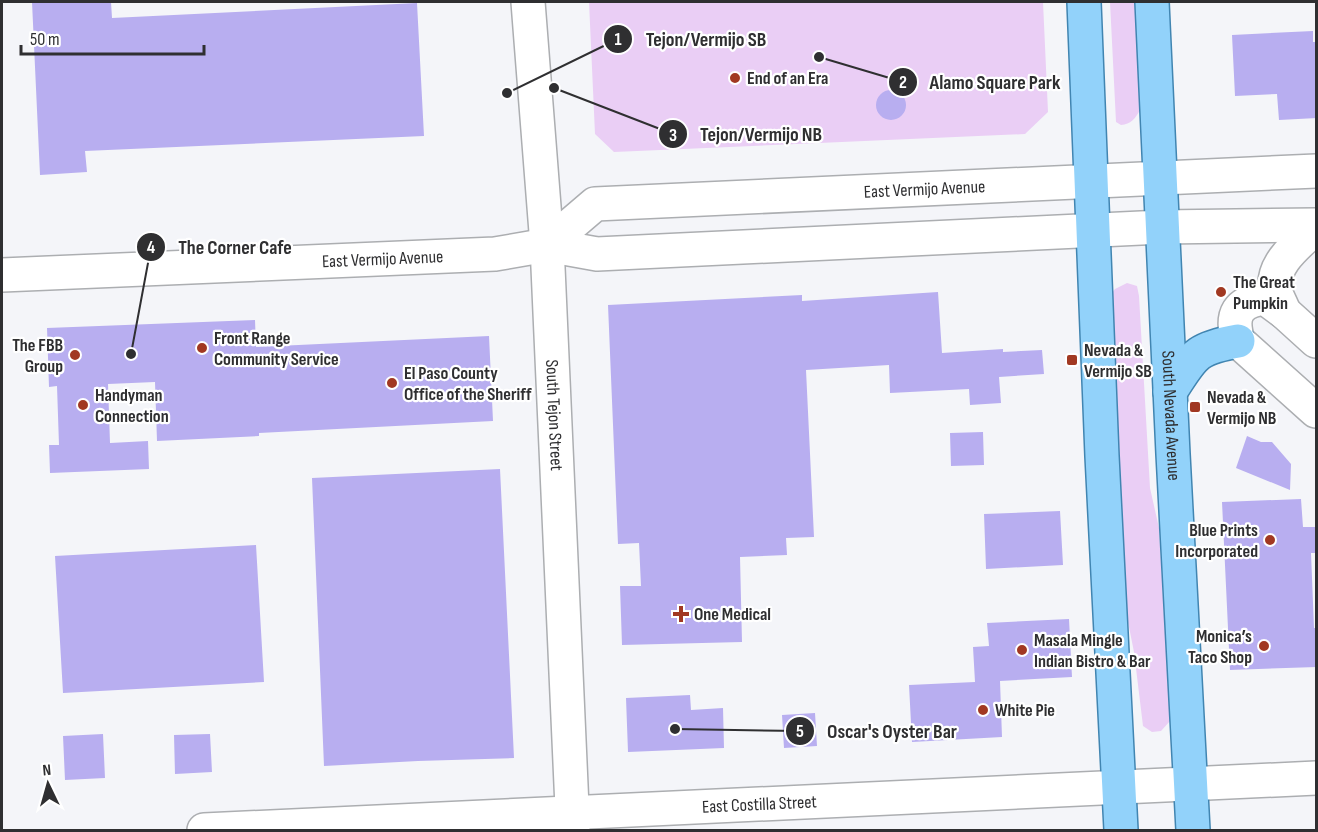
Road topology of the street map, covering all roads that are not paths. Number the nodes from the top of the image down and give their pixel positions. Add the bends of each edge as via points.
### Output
1 (528, 2) edge
2 (1084, 2) edge
3 (1152, 2) edge
4 (1317, 171) edge
5 (1160, 178) junction
6 (1091, 182) junction
7 (1317, 226) edge
8 (1162, 227) junction
9 (1093, 231) junction
10 (547, 244) junction
11 (2, 275) edge
12 (1284, 312) junction
13 (1238, 340) junction
14 (1317, 341) edge
15 (1170, 392) junction
16 (1317, 411) edge
17 (1317, 778) edge
18 (1191, 784) junction
19 (1120, 788) junction
20 (572, 822) edge
21 (204, 831) edge
22 (1121, 831) edge
23 (1193, 831) edge

1 - 10 street, South Tejon Street
2 - 6 main road
3 - 5 main road, South Nevada Avenue
4 - 5 street, East Vermijo Avenue
5 - 6 street, East Vermijo Avenue
5 - 8 main road, South Nevada Avenue
6 - 9 main road
6 - 10 street, East Vermijo Avenue via 595,204
7 - 8 street, East Vermijo Avenue
7 - 12 street via 1278,267 1275,290
8 - 9 street, East Vermijo Avenue
8 - 15 main road, South Nevada Avenue
9 - 10 street, East Vermijo Avenue via 597,254
9 - 19 main road
10 - 11 street, East Vermijo Avenue via 495,254
10 - 20 street, South Tejon Street
12 - 13 street via 1265,298 1249,300 1236,318
12 - 14 street
13 - 15 main road via 1216,345 1193,357
13 - 16 street
15 - 18 main road, South Nevada Avenue
17 - 18 street, East Costilla Street
18 - 19 street, East Costilla Street
18 - 23 main road, South Nevada Avenue
19 - 20 street, East Costilla Street
19 - 22 main road
20 - 21 street, East Costilla Street

